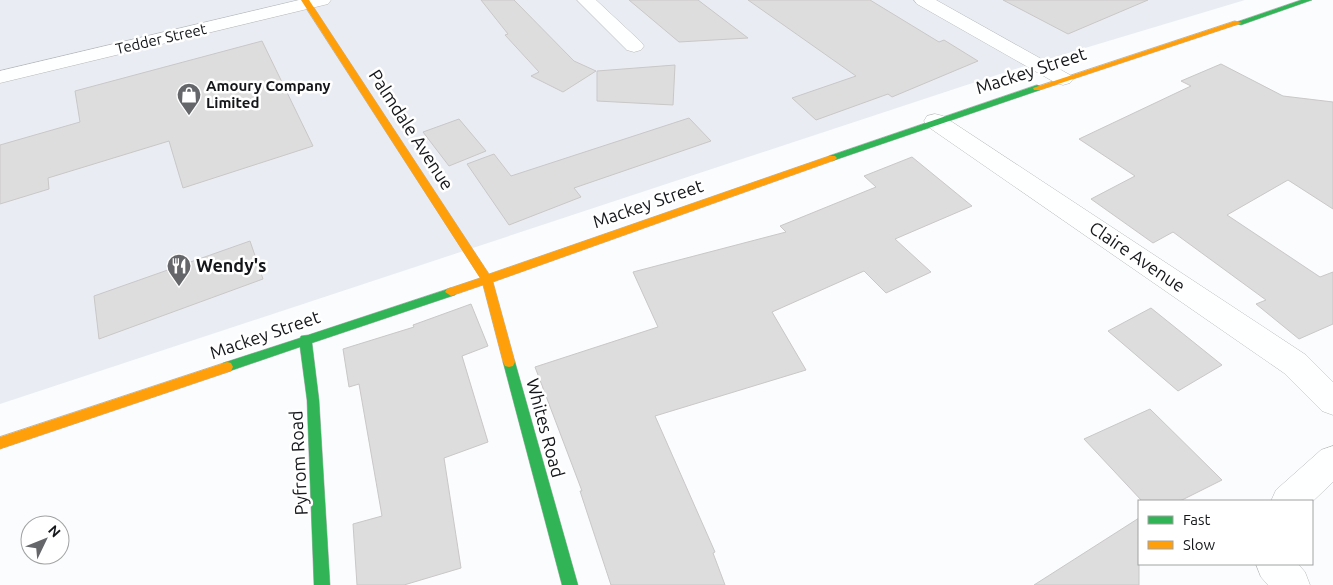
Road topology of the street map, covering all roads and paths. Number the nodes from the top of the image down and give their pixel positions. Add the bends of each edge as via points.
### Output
1 (586, 0) edge
2 (923, 0) edge
3 (1308, 0) edge
4 (312, 1) edge
5 (634, 46) dead end
6 (0, 77) edge
7 (1063, 79) junction
8 (935, 121) junction
9 (487, 280) junction
10 (305, 339) junction
11 (1333, 402) edge
12 (0, 443) edge
13 (1333, 461) edge
14 (1289, 500) edge
15 (1275, 565) edge
16 (322, 585) edge
17 (570, 585) edge
18 (1292, 585) edge

1 - 5 street
2 - 7 street
3 - 7 main road, Mackey Street
4 - 6 street, Tedder Street
4 - 9 main road, Palmdale Avenue
7 - 8 main road, Mackey Street
8 - 9 main road, Mackey Street
8 - 11 street, Claire Avenue via 1295,364
9 - 10 main road, Mackey Street
9 - 17 main road, Whites Road
10 - 12 main road, Mackey Street
10 - 16 main road, Pyfrom Road via 313,400
13 - 14 street
15 - 18 street

